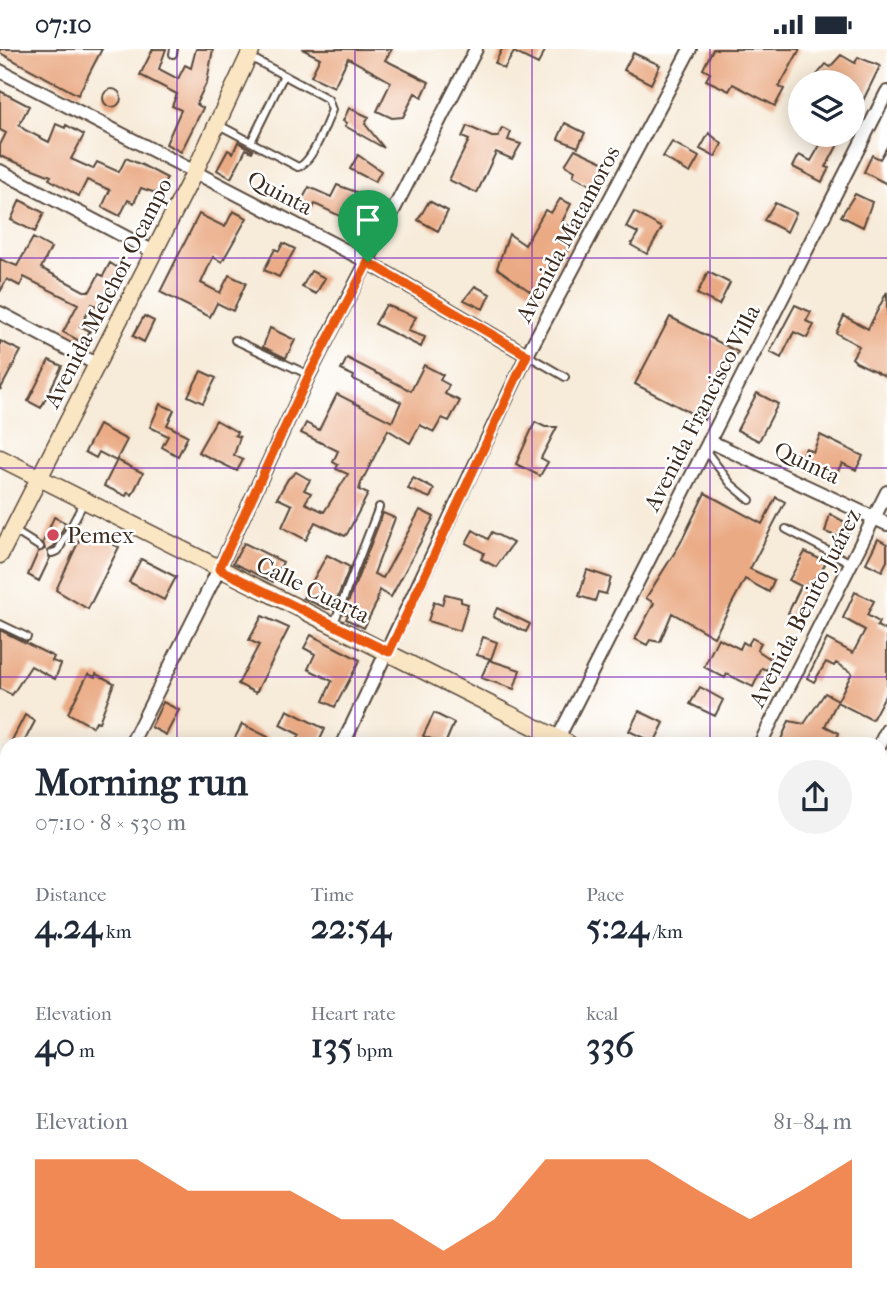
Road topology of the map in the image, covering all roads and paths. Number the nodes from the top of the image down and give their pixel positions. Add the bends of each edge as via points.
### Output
1 (476, 49) edge
2 (690, 49) edge
3 (245, 56) edge
4 (0, 71) edge
5 (284, 75) junction
6 (887, 92) edge
7 (216, 124) junction
8 (251, 142) junction
9 (0, 171) edge
10 (194, 173) junction
11 (154, 252) junction
12 (368, 262) junction
13 (0, 313) edge
14 (235, 340) dead end
15 (527, 355) junction
16 (98, 365) junction
17 (309, 375) junction
18 (565, 377) dead end
19 (707, 445) junction
20 (0, 458) edge
21 (40, 478) junction
22 (887, 492) edge
23 (85, 500) junction
24 (750, 500) dead end
25 (379, 507) dead end
26 (874, 517) junction
27 (887, 524) edge
28 (786, 529) dead end
29 (13, 530) junction
30 (40, 547) dead end
31 (52, 553) dead end
32 (0, 555) edge
33 (851, 563) junction
34 (219, 569) junction
35 (0, 624) edge
36 (334, 625) junction
37 (27, 637) dead end
38 (389, 652) junction
39 (135, 737) edge
40 (346, 737) edge
41 (550, 737) edge
42 (562, 737) edge
43 (764, 737) edge

1 - 12 street
2 - 15 street, Avenida Matamoros
3 - 5 lane
3 - 7 street, Avenida Melchor Ocampo
4 - 10 street, Quinta
5 - 8 lane
5 - 8 lane via 332,104 323,132 305,164 298,167
6 - 19 street, Avenida Francisco Villa
7 - 8 lane
7 - 10 street, Avenida Melchor Ocampo
9 - 11 street
10 - 11 street, Avenida Melchor Ocampo
10 - 12 street, Quinta
11 - 16 street, Avenida Melchor Ocampo
12 - 15 street, Quinta
12 - 17 street
13 - 16 street
14 - 17 lane
15 - 18 lane, Quinta
15 - 38 street, Avenida Matamoros
16 - 21 street, Avenida Melchor Ocampo
17 - 34 street
19 - 24 lane via 731,484
19 - 26 street, Quinta
19 - 42 street, Avenida Francisco Villa
20 - 21 street, Calle Cuarta
21 - 23 street, Calle Cuarta
21 - 29 street, Avenida Melchor Ocampo
22 - 26 street, Avenida Benito Juárez
23 - 31 lane via 58,551
23 - 34 street, Calle Cuarta
25 - 36 lane
26 - 27 street, Quinta
26 - 33 street, Avenida Benito Juárez
28 - 33 lane
29 - 30 lane
29 - 32 street, Avenida Melchor Ocampo
33 - 43 street, Avenida Benito Juárez
34 - 36 street, Calle Cuarta
34 - 39 street
35 - 37 lane
36 - 38 street, Calle Cuarta
38 - 40 street, Avenida Matamoros
38 - 41 street, Calle Cuarta

